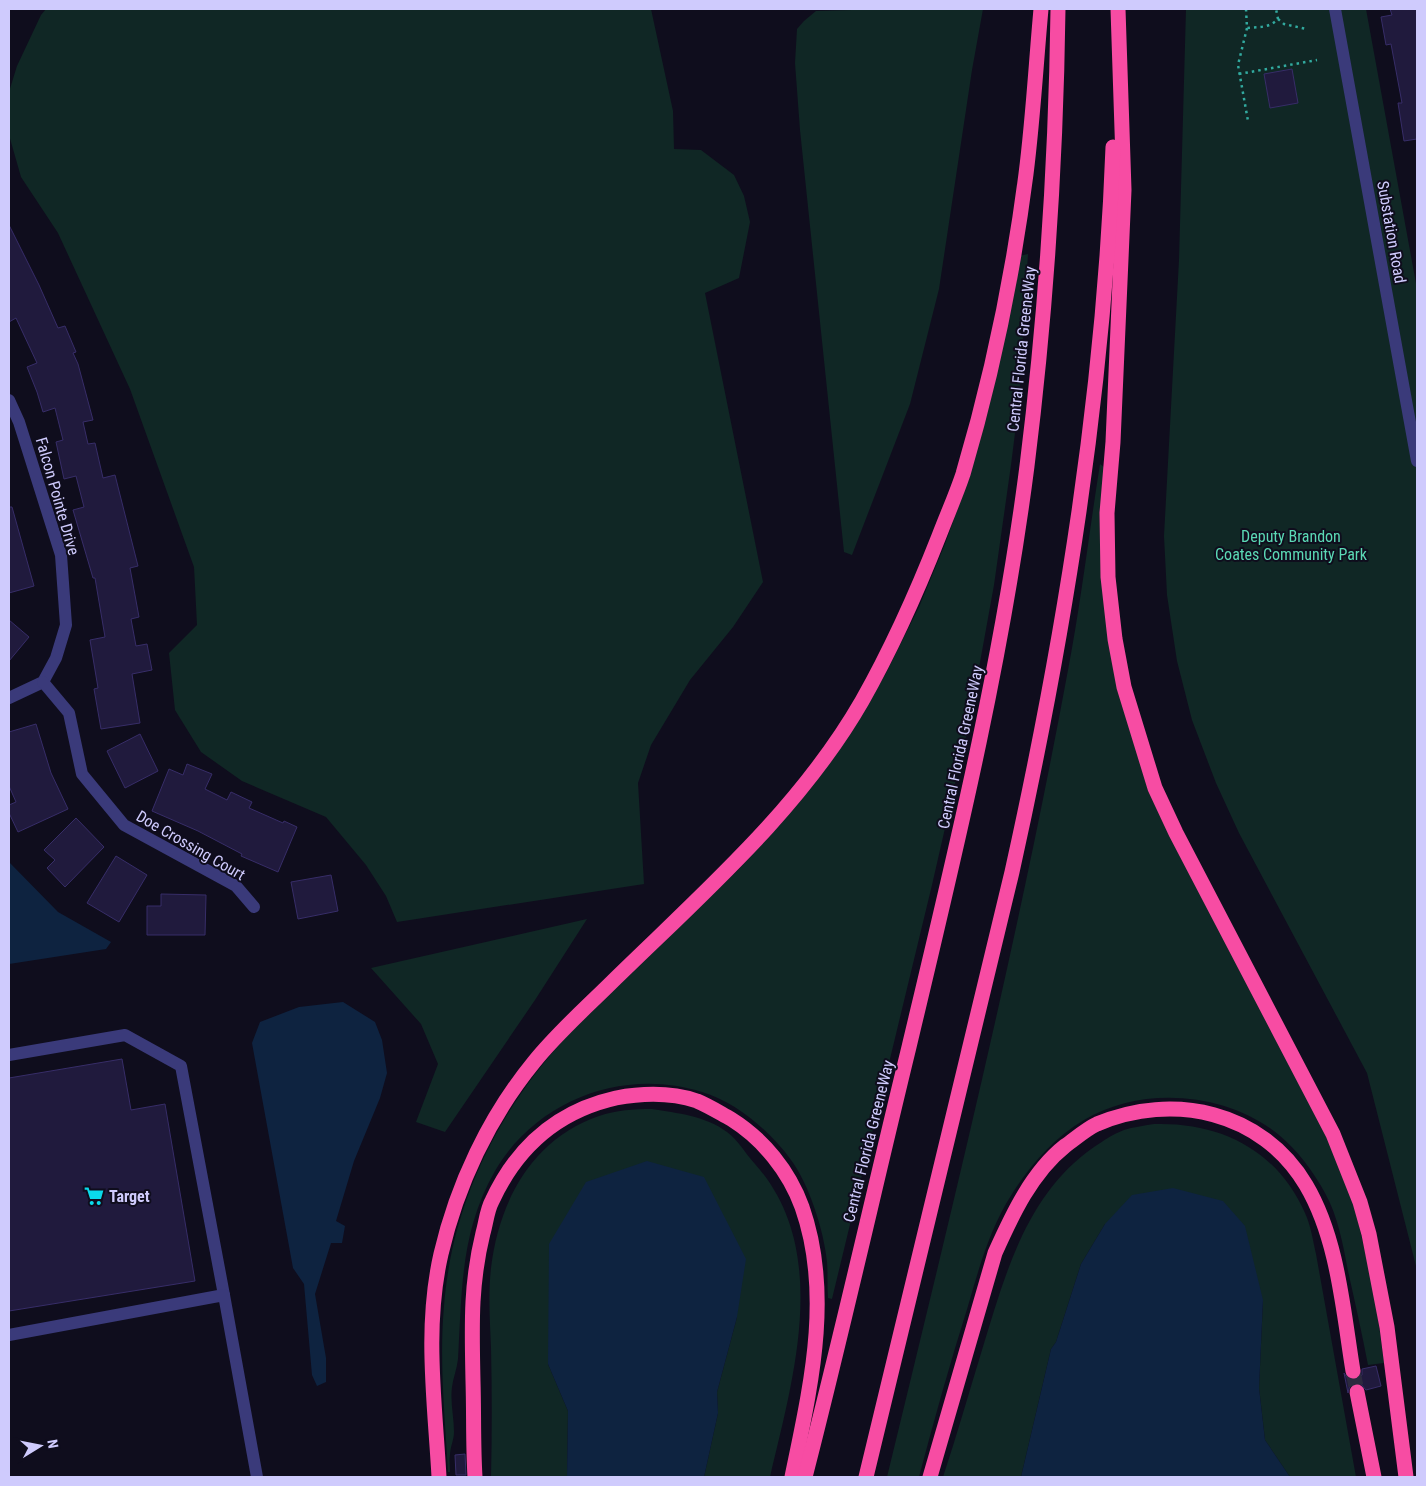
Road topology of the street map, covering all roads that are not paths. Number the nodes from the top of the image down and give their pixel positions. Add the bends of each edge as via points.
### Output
1 (1041, 9) edge
2 (1058, 9) edge
3 (1117, 9) edge
4 (1336, 9) edge
5 (9, 400) edge
6 (1417, 461) edge
7 (43, 682) junction
8 (9, 698) edge
9 (254, 907) dead end
10 (9, 1055) edge
11 (224, 1295) junction
12 (9, 1335) edge
13 (1353, 1371) tunnel mouth
14 (1357, 1392) tunnel mouth
15 (257, 1477) edge
16 (439, 1477) edge
17 (476, 1477) edge
18 (792, 1477) edge
19 (805, 1477) edge
20 (866, 1477) edge
21 (930, 1477) edge
22 (1374, 1477) edge
23 (1406, 1477) edge

1 - 16 highway via 1026,172 1008,285 985,393 962,478 930,558 900,627 861,702 823,760 773,822 535,1060 492,1124 456,1200 440,1256 432,1316
2 - 19 highway, Central Florida GreeneWay via 1054,159 1043,314 1027,468 1002,626 954,858
3 - 20 highway via 1113,162 1102,320 1084,475 1061,627 1012,872
3 - 23 highway via 1124,190 1107,513 1108,577 1124,687 1155,788 1333,1134 1360,1202 1387,1327
4 - 6 street, Substation Road
5 - 7 street, Falcon Pointe Drive via 61,555 66,625 56,658
7 - 8 street
7 - 9 street, Doe Crossing Court via 69,713 82,774 124,825 236,886
10 - 11 street via 125,1035 181,1066
11 - 12 street
11 - 15 street
13 - 21 highway via 1333,1253 1322,1215 1305,1184 1286,1160 1268,1142 1239,1123 1214,1115 1189,1110 1153,1109 1121,1116 1095,1125 1064,1147 1036,1178 1008,1223 995,1253
14 - 22 highway
17 - 18 highway via 472,1302 474,1272 490,1203 511,1166 537,1136 568,1114 594,1103 632,1095 666,1094 716,1110 748,1130 770,1152 801,1206 811,1238 817,1318 815,1356

